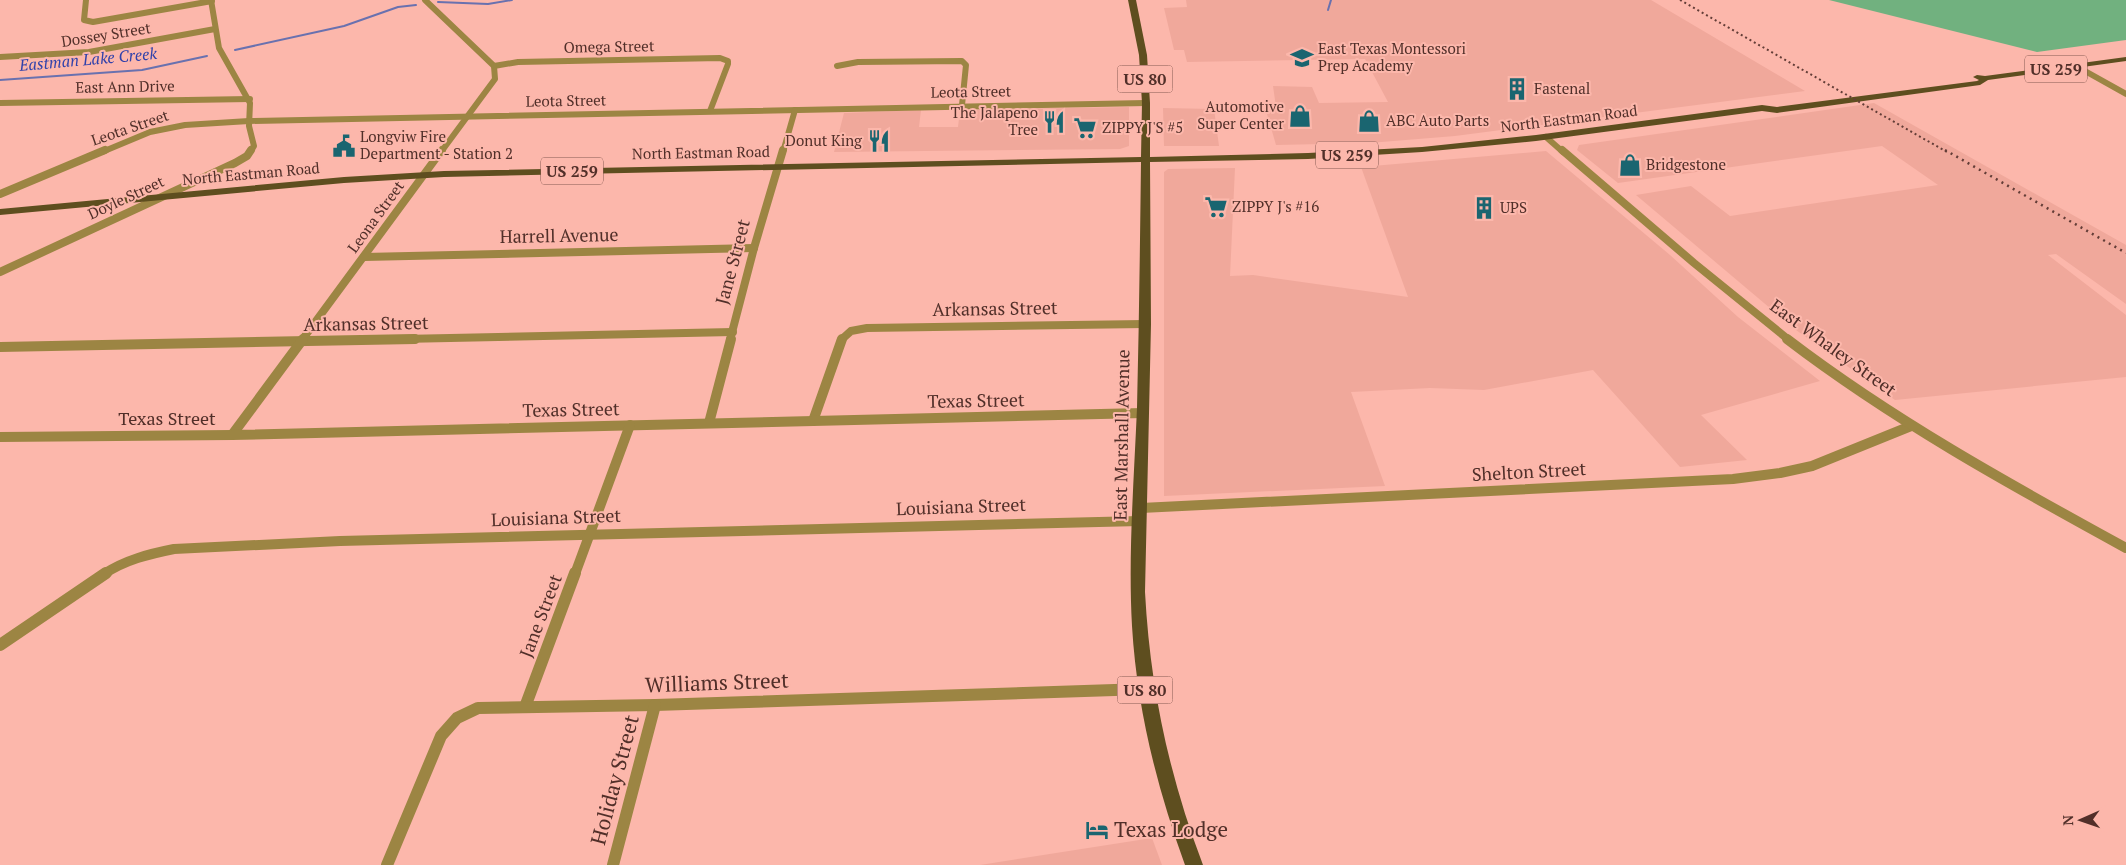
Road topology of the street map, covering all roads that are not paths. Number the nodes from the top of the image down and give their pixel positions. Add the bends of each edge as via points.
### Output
1 (86, 0) edge
2 (212, 0) edge
3 (425, 0) edge
4 (1132, 0) edge
5 (216, 29) junction
6 (0, 57) edge
7 (2126, 59) edge
8 (494, 66) junction
9 (838, 66) dead end
10 (2076, 66) junction
11 (1985, 78) junction
12 (2126, 94) edge
13 (250, 100) junction
14 (0, 103) edge
15 (1146, 103) junction
16 (962, 105) junction
17 (1762, 108) junction
18 (795, 110) junction
19 (710, 111) junction
20 (468, 117) junction
21 (249, 121) junction
22 (1546, 137) junction
23 (1146, 158) junction
24 (778, 166) junction
25 (424, 175) junction
26 (0, 194) edge
27 (161, 197) junction
28 (0, 212) edge
29 (754, 248) junction
30 (364, 257) junction
31 (0, 272) edge
32 (1145, 324) junction
33 (733, 332) junction
34 (301, 342) junction
35 (0, 346) edge
36 (1143, 413) junction
37 (813, 421) junction
38 (709, 423) junction
39 (630, 425) junction
40 (1911, 426) junction
41 (232, 435) junction
42 (0, 437) edge
43 (1140, 515) junction
44 (590, 535) junction
45 (2126, 548) edge
46 (0, 645) edge
47 (1145, 689) junction
48 (655, 705) junction
49 (526, 707) junction
50 (387, 865) edge
51 (614, 865) edge
52 (1194, 865) edge

1 - 2 street via 84,20 93,22
2 - 5 street
3 - 8 street
4 - 15 main road, East Marshall Avenue / US 80 via 1143,55
5 - 6 street, Dossey Street via 81,53
5 - 13 street via 221,52
7 - 10 main road, US 259
8 - 19 street, Omega Street via 518,62 724,58 728,64
8 - 20 street, Leona Street via 495,78
9 - 16 street via 858,62 962,61 966,65
10 - 11 main road, US 259
10 - 12 street
11 - 17 main road, North Eastman Road / US 259 via 1969,77 1845,93 1767,104
11 - 17 main road, North Eastman Road / US 259 via 1980,83 1777,110
13 - 14 street, East Ann Drive
13 - 21 street, Doyle Street
15 - 16 street, Leota Street
15 - 23 main road, East Marshall Avenue / US 80
16 - 18 street, Leota Street
17 - 22 main road, North Eastman Road / US 259
18 - 19 street, Leota Street
18 - 24 street, Jane Street
19 - 20 street, Leota Street
20 - 21 street, Leota Street
20 - 25 street, Leona Street
21 - 26 street, Leota Street via 185,124 158,130
21 - 27 street, Doyle Street via 254,146 247,156
22 - 23 main road, North Eastman Road / US 259 via 1386,153
22 - 40 street, East Whaley Street via 1770,326
23 - 24 main road, North Eastman Road / US 259
23 - 32 main road, East Marshall Avenue / US 80
24 - 25 main road, North Eastman Road / US 259
24 - 29 street, Jane Street
25 - 27 main road, North Eastman Road / US 259
25 - 30 street, Leona Street
27 - 28 main road, North Eastman Road / US 259
27 - 31 street, Doyle Street
29 - 30 street, Harrell Avenue
29 - 33 street, Jane Street
30 - 34 street, Leona Street
32 - 36 main road, East Marshall Avenue / US 80
32 - 37 street, Arkansas Street via 867,328 846,333
33 - 34 street, Arkansas Street
33 - 38 street, Jane Street
34 - 35 street, Arkansas Street
34 - 41 street, Leona Street
36 - 37 street, Texas Street
36 - 43 main road, East Marshall Avenue / US 80
37 - 38 street, Texas Street
38 - 39 street, Texas Street
39 - 41 street, Texas Street
39 - 44 street, Jane Street
40 - 43 street, Shelton Street via 1812,466 1733,479
40 - 45 street, East Whaley Street
41 - 42 street, Texas Street
43 - 44 street, Louisiana Street
43 - 47 main road, East Marshall Avenue / US 80 via 1139,632
44 - 46 street, Louisiana Street via 330,542 156,552 108,571
44 - 49 street, Jane Street
47 - 48 street, Williams Street
47 - 52 main road, East Marshall Avenue / US 80 via 1163,772
48 - 49 street, Williams Street
48 - 51 street, Holiday Street
49 - 50 street, Williams Street via 478,708 449,724 438,741

